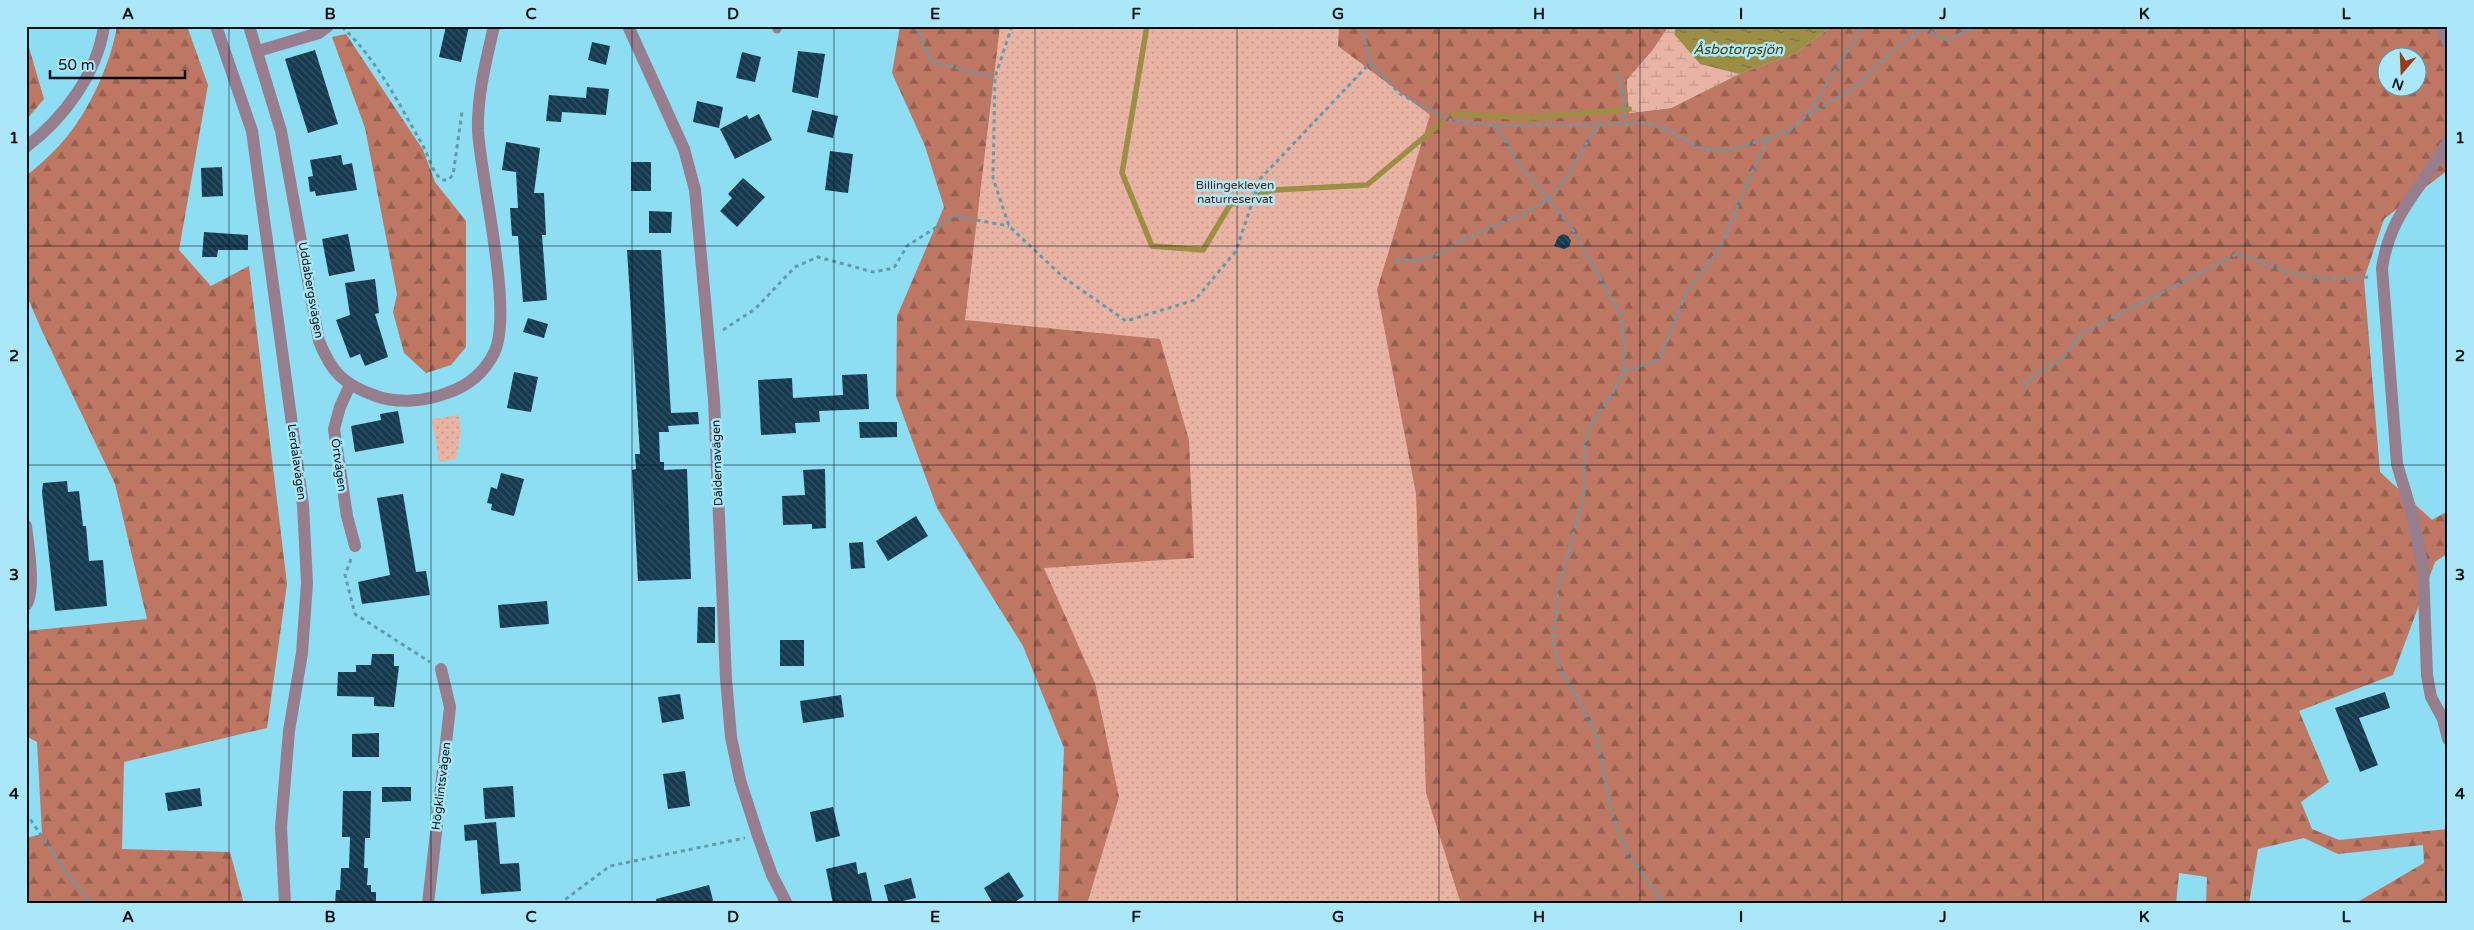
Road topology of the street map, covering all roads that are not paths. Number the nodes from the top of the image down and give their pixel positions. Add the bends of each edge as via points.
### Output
1 (104, 26) edge
2 (216, 26) edge
3 (249, 26) edge
4 (328, 26) edge
5 (494, 26) edge
6 (628, 26) edge
7 (2441, 26) edge
8 (2448, 43) edge
9 (258, 51) junction
10 (2448, 141) edge
11 (26, 147) edge
12 (350, 385) junction
13 (26, 526) edge
14 (355, 546) road end
15 (26, 605) edge
16 (441, 669) road end
17 (2448, 739) edge
18 (285, 904) edge
19 (428, 904) edge
20 (787, 904) edge

1 - 11 street via 93,62 80,89 61,115
2 - 18 street, Lerdalavägen via 252,131 303,505 306,593 302,653 289,731 281,827
3 - 9 street, Uddabergsvägen
4 - 9 street via 319,33
5 - 12 street, Uddabergsvägen via 479,98 478,130 501,298 495,351 481,373 462,388 435,398 379,397
6 - 20 street, Däldernavägen via 684,149 695,190 714,400 728,698 740,780 772,875
7 - 8 street
9 - 12 street, Uddabergsvägen via 281,132 319,341 327,362
10 - 17 street via 2392,227 2382,276 2397,464 2423,568 2427,675 2431,697 2443,719
12 - 14 street, Örtvägen via 334,429 347,516
13 - 15 street via 31,587 30,601
16 - 19 street, Högklintsvägen via 450,707

